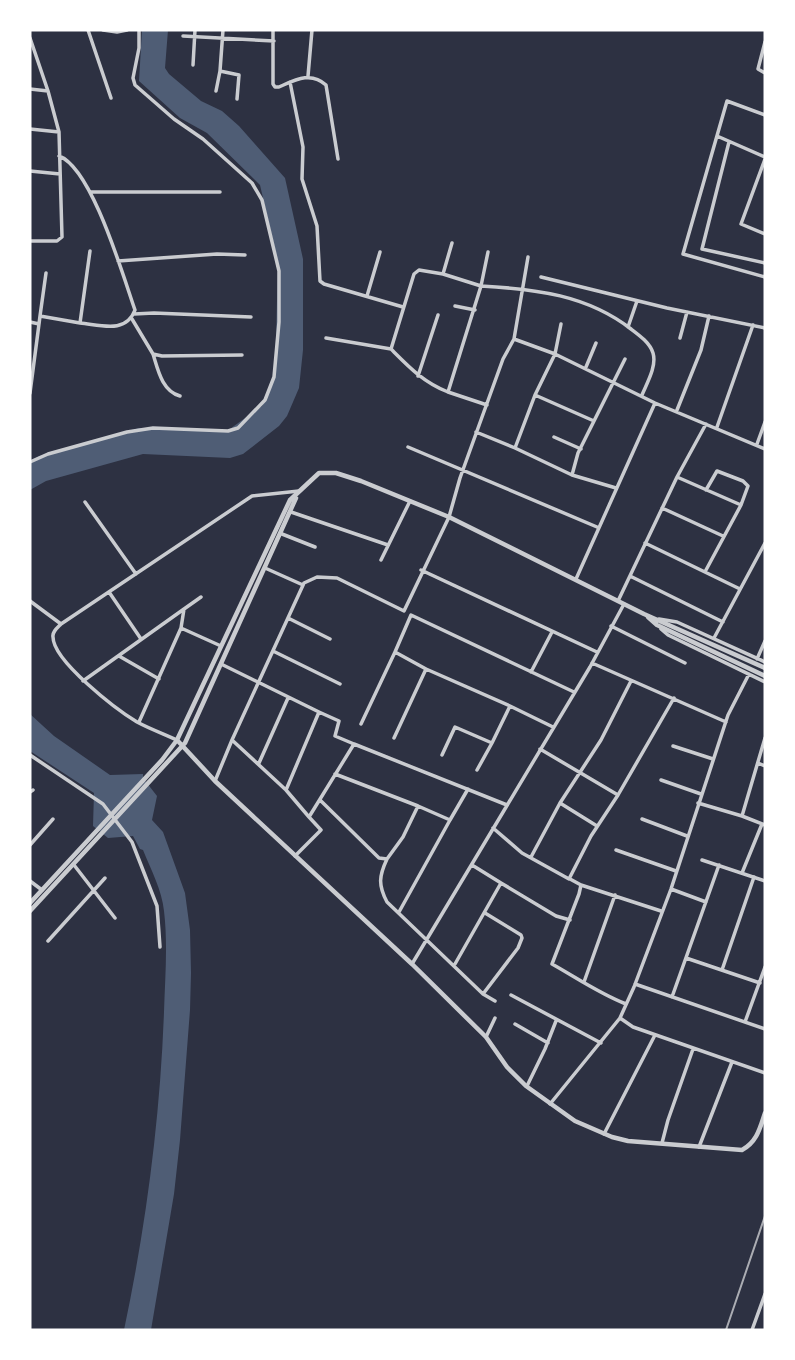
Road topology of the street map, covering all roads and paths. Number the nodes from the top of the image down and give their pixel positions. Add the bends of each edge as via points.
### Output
1 (88, 30) edge
2 (103, 30) edge
3 (127, 30) edge
4 (139, 30) edge
5 (195, 30) edge
6 (223, 30) edge
7 (273, 30) edge
8 (312, 30) edge
9 (183, 36) dead end
10 (195, 37) junction
11 (30, 38) edge
12 (222, 38) junction
13 (274, 41) junction
14 (765, 43) edge
15 (31, 45) edge
16 (193, 65) dead end
17 (220, 71) junction
18 (765, 73) edge
19 (308, 76) junction
20 (290, 82) junction
21 (30, 89) edge
22 (48, 91) junction
23 (216, 92) dead end
24 (111, 98) dead end
25 (237, 99) dead end
26 (765, 116) edge
27 (30, 129) edge
28 (59, 132) junction
29 (717, 136) junction
30 (729, 142) junction
31 (59, 156) junction
32 (765, 158) edge
33 (338, 159) dead end
34 (30, 171) edge
35 (60, 174) junction
36 (91, 192) junction
37 (220, 192) dead end
38 (765, 234) edge
39 (30, 241) edge
40 (452, 243) dead end
41 (90, 251) dead end
42 (380, 252) dead end
43 (488, 252) dead end
44 (723, 254) junction
45 (245, 255) dead end
46 (528, 257) dead end
47 (118, 261) junction
48 (765, 264) edge
49 (720, 265) junction
50 (46, 273) dead end
51 (443, 274) junction
52 (541, 277) dead end
53 (765, 278) edge
54 (481, 286) junction
55 (523, 288) junction
56 (367, 296) junction
57 (637, 301) junction
58 (456, 306) dead end
59 (403, 307) junction
60 (475, 310) junction
61 (687, 312) junction
62 (438, 315) dead end
63 (40, 316) junction
64 (133, 316) junction
65 (709, 316) junction
66 (251, 317) dead end
67 (30, 322) edge
68 (80, 323) junction
69 (38, 324) junction
70 (561, 324) dead end
71 (753, 325) junction
72 (628, 327) junction
73 (765, 328) edge
74 (326, 338) dead end
75 (680, 338) dead end
76 (514, 339) junction
77 (596, 343) dead end
78 (391, 349) junction
79 (153, 354) junction
80 (555, 354) junction
81 (242, 355) dead end
82 (625, 359) dead end
83 (586, 367) junction
84 (418, 376) junction
85 (614, 383) junction
86 (448, 392) junction
87 (30, 393) edge
88 (534, 395) junction
89 (642, 395) junction
90 (180, 396) dead end
91 (654, 403) junction
92 (487, 405) junction
93 (677, 411) junction
94 (594, 421) junction
95 (765, 422) edge
96 (707, 424) junction
97 (717, 427) junction
98 (476, 432) junction
99 (554, 437) dead end
100 (757, 444) junction
101 (408, 447) dead end
102 (515, 448) junction
103 (581, 449) junction
104 (765, 449) edge
105 (30, 462) edge
106 (463, 472) junction
107 (572, 475) junction
108 (677, 477) junction
109 (616, 488) junction
110 (706, 490) junction
111 (300, 491) junction
112 (296, 498) junction
113 (410, 501) junction
114 (85, 502) dead end
115 (741, 505) junction
116 (662, 508) junction
117 (291, 512) junction
118 (449, 517) junction
119 (597, 527) junction
120 (282, 534) junction
121 (723, 536) junction
122 (645, 543) junction
123 (765, 543) edge
124 (388, 545) junction
125 (315, 547) dead end
126 (381, 561) dead end
127 (265, 568) junction
128 (421, 570) junction
129 (706, 570) junction
130 (136, 574) junction
131 (630, 576) junction
132 (576, 579) junction
133 (303, 585) junction
134 (740, 589) junction
135 (109, 592) junction
136 (201, 597) dead end
137 (30, 601) edge
138 (621, 602) junction
139 (184, 609) junction
140 (404, 611) junction
141 (644, 614) junction
142 (411, 615) junction
143 (288, 618) junction
144 (659, 619) junction
145 (723, 622) junction
146 (61, 624) junction
147 (657, 625) junction
148 (611, 626) junction
149 (181, 628) junction
150 (552, 632) junction
151 (715, 638) junction
152 (141, 639) junction
153 (330, 639) dead end
154 (765, 641) edge
155 (222, 646) junction
156 (272, 651) junction
157 (395, 652) junction
158 (597, 652) junction
159 (119, 656) junction
160 (757, 659) junction
161 (592, 663) junction
162 (685, 663) dead end
163 (765, 663) edge
164 (221, 664) junction
165 (765, 668) edge
166 (426, 669) junction
167 (531, 672) junction
168 (748, 674) junction
169 (765, 676) edge
170 (159, 679) junction
171 (83, 681) junction
172 (631, 681) junction
173 (765, 682) edge
174 (257, 684) junction
175 (340, 684) dead end
176 (574, 692) junction
177 (288, 698) junction
178 (674, 698) junction
179 (510, 706) junction
180 (319, 712) junction
181 (139, 722) junction
182 (726, 722) junction
183 (361, 724) dead end
184 (553, 727) junction
185 (394, 738) dead end
186 (765, 738) edge
187 (177, 740) junction
188 (232, 740) junction
189 (492, 743) junction
190 (354, 744) junction
191 (182, 746) junction
192 (673, 746) dead end
193 (540, 749) junction
194 (30, 755) edge
195 (442, 755) dead end
196 (713, 759) junction
197 (758, 763) junction
198 (259, 764) junction
199 (765, 766) edge
200 (477, 770) dead end
201 (579, 772) junction
202 (335, 774) junction
203 (661, 780) dead end
204 (215, 781) junction
205 (468, 789) junction
206 (286, 790) junction
207 (701, 794) junction
208 (618, 795) junction
209 (320, 800) junction
210 (560, 803) junction
211 (698, 803) junction
212 (418, 806) junction
213 (506, 806) junction
214 (742, 816) junction
215 (309, 817) junction
216 (53, 819) dead end
217 (642, 819) dead end
218 (450, 820) junction
219 (764, 824) edge
220 (597, 826) junction
221 (493, 828) junction
222 (687, 836) junction
223 (30, 845) edge
224 (617, 850) dead end
225 (295, 856) junction
226 (530, 857) junction
227 (387, 859) junction
228 (702, 860) dead end
229 (471, 864) junction
230 (74, 865) junction
231 (719, 865) junction
232 (676, 871) junction
233 (742, 873) junction
234 (754, 877) junction
235 (105, 878) dead end
236 (570, 879) junction
237 (30, 881) edge
238 (765, 881) edge
239 (501, 883) junction
240 (581, 885) junction
241 (671, 889) junction
242 (42, 890) junction
243 (95, 890) junction
244 (615, 895) junction
245 (706, 902) junction
246 (30, 903) edge
247 (30, 911) edge
248 (661, 911) junction
249 (399, 912) junction
250 (485, 913) junction
251 (115, 918) dead end
252 (570, 920) junction
253 (427, 939) junction
254 (48, 942) dead end
255 (160, 947) dead end
256 (686, 958) junction
257 (412, 964) junction
258 (455, 964) junction
259 (765, 967) edge
260 (722, 970) junction
261 (584, 982) junction
262 (760, 983) junction
263 (635, 984) junction
264 (483, 994) junction
265 (511, 995) dead end
266 (672, 997) junction
267 (495, 1001) dead end
268 (626, 1004) junction
269 (495, 1018) dead end
270 (620, 1018) junction
271 (556, 1021) junction
272 (745, 1022) junction
273 (515, 1024) dead end
274 (765, 1029) edge
275 (655, 1035) junction
276 (486, 1037) junction
277 (548, 1043) junction
278 (601, 1043) junction
279 (693, 1049) junction
280 (732, 1062) junction
281 (765, 1073) edge
282 (526, 1086) junction
283 (550, 1104) junction
284 (765, 1113) edge
285 (604, 1134) junction
286 (662, 1143) junction
287 (699, 1147) junction
288 (765, 1294) edge
289 (763, 1306) edge
290 (752, 1330) edge

1 - 24 street
2 - 3 street
4 - 105 street via 135,85 232,164 262,200 279,271 274,377 265,400 238,428 127,432
5 - 10 street
6 - 12 street
7 - 13 street
8 - 19 street
9 - 10 street
10 - 12 street
10 - 16 street
11 - 15 street
12 - 13 street
12 - 17 street
13 - 20 street via 272,84
14 - 18 street via 758,69
15 - 22 street
17 - 23 street
17 - 25 street via 239,75
19 - 20 street
19 - 33 street via 326,85
20 - 56 street via 303,147 302,178 317,226 320,281
21 - 22 street
22 - 28 street
26 - 29 street via 727,101
27 - 28 street
28 - 31 street
29 - 30 street
29 - 49 street via 683,254
30 - 32 street
30 - 44 street via 702,249
31 - 35 street
31 - 36 street via 69,160
32 - 38 street via 741,225
34 - 35 street
35 - 39 street via 61,239
36 - 37 street
36 - 47 street
40 - 51 street
41 - 68 street
42 - 56 street
43 - 54 street
44 - 48 street
44 - 49 street
45 - 47 street
46 - 55 street
47 - 64 street via 135,310
49 - 53 street
50 - 63 street
51 - 54 street
51 - 59 street via 416,271
52 - 57 street
54 - 55 street
54 - 60 street
55 - 72 street via 575,299
55 - 76 street
56 - 59 street
57 - 61 street
57 - 72 street
58 - 60 street
59 - 78 street
60 - 86 street
61 - 65 street
61 - 75 street
62 - 84 street
63 - 68 street
63 - 69 street
64 - 66 street
64 - 68 street via 119,327
64 - 79 street
65 - 71 street
65 - 93 street
67 - 69 street
69 - 87 street
70 - 80 street
71 - 73 street
71 - 97 street
72 - 89 street via 654,355
74 - 78 street
76 - 80 street
76 - 92 street
77 - 83 street
78 - 84 street
79 - 81 street
79 - 90 street via 162,380 171,394
80 - 83 street
80 - 88 street
82 - 85 street
83 - 85 street
84 - 86 street
85 - 89 street
85 - 94 street
86 - 92 street
88 - 94 street
88 - 102 street
89 - 91 street
91 - 93 street
91 - 109 street
92 - 98 street
93 - 96 street
94 - 103 street
95 - 100 street
96 - 97 street
96 - 108 street
97 - 100 street
98 - 102 street
98 - 106 street
99 - 103 street
100 - 104 street
101 - 106 street
102 - 107 street
103 - 107 street
106 - 118 street
106 - 119 street
107 - 109 street
108 - 110 street
108 - 116 street
109 - 119 street
110 - 115 street
110 - 115 street via 715,472 743,481 748,488
111 - 112 street
111 - 113 street via 319,473 336,472
111 - 130 street via 252,496
112 - 117 street
112 - 155 street via 290,500
113 - 118 street
113 - 124 street
114 - 130 street
115 - 121 street
116 - 121 street
116 - 122 street
117 - 120 street
117 - 124 street
118 - 128 street
118 - 132 street
119 - 132 street
120 - 125 street
120 - 127 street
121 - 129 street
122 - 129 street
122 - 131 street
123 - 134 street
124 - 126 street
127 - 133 street
127 - 164 street
128 - 140 street
128 - 150 street
129 - 134 street
130 - 135 street
131 - 138 street
131 - 145 street
132 - 138 street
133 - 140 street via 317,577 337,578
133 - 143 street
134 - 145 street
135 - 146 street
135 - 152 street
136 - 139 street
137 - 146 street
138 - 141 street
138 - 148 street
139 - 149 street
139 - 152 street
140 - 142 street
141 - 144 street
141 - 147 street
142 - 157 street
142 - 167 street
143 - 153 street
143 - 156 street
144 - 151 street
144 - 165 street
145 - 151 street
146 - 171 street via 52,635 54,645
147 - 168 street via 668,635
147 - 169 street
148 - 158 street
148 - 162 street
149 - 155 street
149 - 170 street
150 - 158 street
150 - 167 street
151 - 160 street
152 - 159 street
154 - 160 street
155 - 187 street
156 - 174 street
156 - 175 street
157 - 166 street
157 - 183 street
158 - 161 street
159 - 170 street
159 - 171 street
160 - 163 street
161 - 172 street
161 - 176 street
164 - 174 street
164 - 191 street
166 - 179 street
166 - 185 street
167 - 176 street
168 - 173 street
168 - 182 street
170 - 181 street
171 - 181 street
172 - 178 street
172 - 201 street
174 - 177 street
174 - 188 street
176 - 184 street
177 - 180 street
177 - 198 street
178 - 182 street
178 - 208 street
179 - 184 street
179 - 189 street
180 - 190 street via 339,721 335,736
180 - 206 street
181 - 187 street
182 - 196 street
184 - 193 street
186 - 197 street
187 - 191 street
187 - 242 street
188 - 198 street
188 - 204 street
189 - 195 street via 455,727
189 - 200 street
190 - 202 street
190 - 205 street
191 - 204 street
191 - 230 street
192 - 196 street
193 - 201 street
193 - 213 street
194 - 255 street via 103,804 132,842 157,906
196 - 207 street
197 - 199 street
197 - 214 street
198 - 206 street
201 - 208 street
201 - 210 street
202 - 209 street
202 - 212 street
203 - 207 street
204 - 225 street
205 - 213 street
205 - 218 street
206 - 215 street
207 - 211 street
208 - 220 street
209 - 215 street
209 - 227 street via 370,851
210 - 220 street
210 - 226 street
211 - 214 street
211 - 222 street
212 - 218 street
212 - 227 street
213 - 221 street
214 - 219 street
215 - 225 street via 321,830
216 - 223 street
217 - 222 street
218 - 249 street
219 - 233 street
220 - 236 street
221 - 226 street
221 - 229 street
222 - 232 street
224 - 232 street
225 - 257 street
226 - 236 street
227 - 249 street via 379,875 380,887 387,902
228 - 231 street
229 - 239 street
229 - 253 street
230 - 243 street
230 - 247 street
231 - 233 street
231 - 245 street
232 - 241 street
233 - 234 street
234 - 238 street
234 - 260 street
235 - 243 street
236 - 240 street
237 - 242 street
239 - 250 street
239 - 252 street
240 - 244 street
240 - 252 street
241 - 245 street
241 - 248 street
242 - 246 street
243 - 251 street
243 - 254 street
244 - 248 street
244 - 261 street
245 - 256 street
248 - 263 street
249 - 253 street
250 - 258 street
250 - 264 street via 522,938
252 - 261 street via 552,964
253 - 257 street
253 - 258 street
256 - 260 street
256 - 266 street
257 - 276 street
258 - 264 street
259 - 262 street
260 - 262 street
261 - 268 street
262 - 272 street
263 - 266 street
263 - 268 street
264 - 267 street
265 - 271 street
266 - 272 street
268 - 270 street
269 - 276 street
270 - 275 street
270 - 278 street
271 - 277 street
271 - 278 street
272 - 274 street
273 - 277 street
275 - 279 street
275 - 285 street
276 - 282 street
277 - 282 street
278 - 283 street
279 - 280 street
279 - 286 street
280 - 281 street
280 - 287 street
282 - 283 street
283 - 285 street
284 - 287 street via 755,1139 742,1150
285 - 286 street
286 - 287 street
288 - 289 street
289 - 290 street

